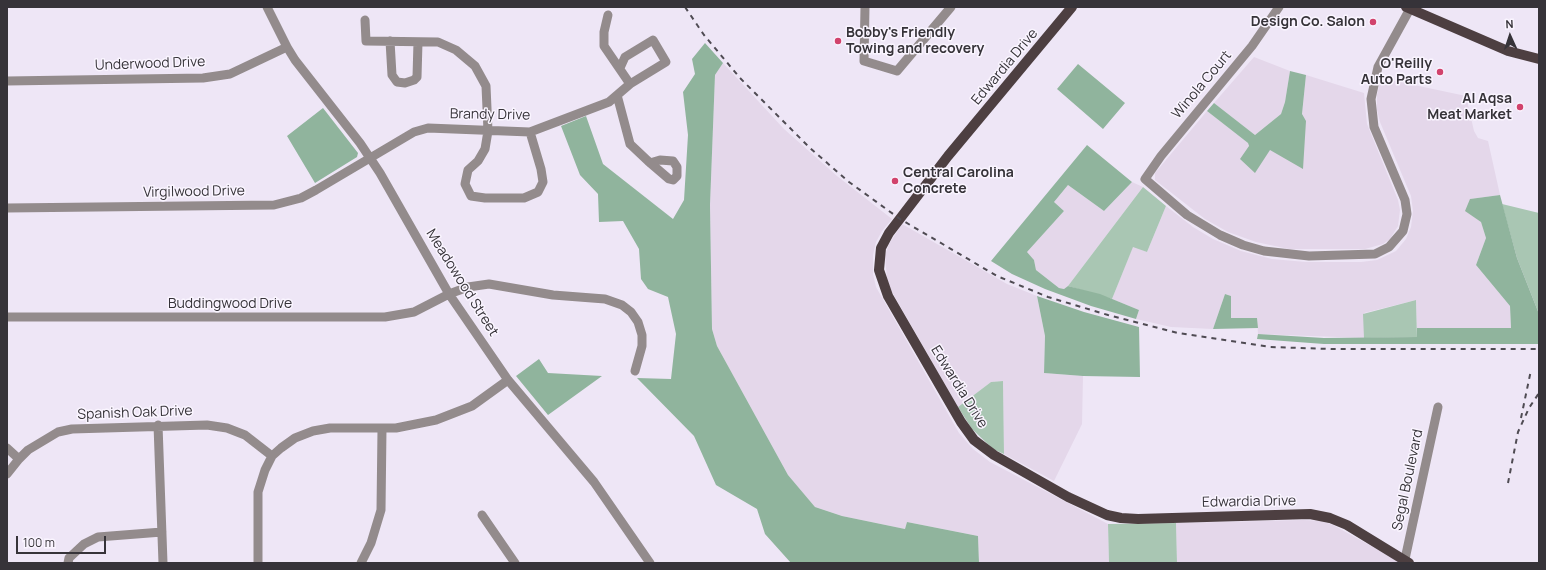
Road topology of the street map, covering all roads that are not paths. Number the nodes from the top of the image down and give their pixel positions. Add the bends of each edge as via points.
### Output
1 (268, 7) edge
2 (865, 7) edge
3 (951, 7) edge
4 (1072, 7) edge
5 (1279, 7) edge
6 (1409, 8) edge
7 (608, 15) dead end
8 (365, 20) dead end
9 (390, 41) junction
10 (418, 42) junction
11 (287, 47) junction
12 (1539, 59) edge
13 (620, 68) junction
14 (7, 82) edge
15 (630, 84) junction
16 (617, 95) junction
17 (488, 131) junction
18 (530, 132) junction
19 (370, 158) junction
20 (650, 163) dead end
21 (7, 208) edge
22 (449, 294) junction
23 (7, 317) edge
24 (635, 371) dead end
25 (508, 380) junction
26 (1438, 407) dead end
27 (158, 426) junction
28 (382, 429) junction
29 (7, 448) edge
30 (272, 456) junction
31 (19, 459) junction
32 (7, 474) edge
33 (482, 515) dead end
34 (162, 532) junction
35 (1407, 561) edge
36 (68, 563) edge
37 (163, 563) edge
38 (258, 563) edge
39 (361, 563) edge
40 (515, 563) edge
41 (650, 563) edge

1 - 11 street, Meadowood Street
2 - 3 street via 864,60 897,71
4 - 35 main road, Edwardia Drive via 948,156 889,232 881,248 879,270 888,296 961,422 974,440 994,455 1068,497 1107,515 1138,519 1310,514 1347,525
5 - 6 street, Winola Court via 1252,46 1145,179 1209,230 1243,245 1298,256 1375,254 1389,246 1403,231 1406,220 1405,200 1374,127 1372,92 1378,67
6 - 12 main road via 1508,51
7 - 13 street via 604,46
8 - 9 street via 366,41
9 - 10 street
9 - 10 street via 392,75 397,82 405,83 417,77
10 - 17 street via 438,42 456,50 475,66 486,86
11 - 14 street, Underwood Drive via 230,74 203,78
11 - 19 street, Meadowood Street
13 - 15 street
13 - 15 street, Brandy Drive via 625,57 653,40 666,62
15 - 16 street, Brandy Drive
16 - 18 street, Brandy Drive via 609,102
16 - 20 street via 630,144
17 - 18 street, Brandy Drive
17 - 18 street via 485,149 478,161 468,170 465,184 472,196 485,198 524,198 538,192 543,182
17 - 19 street, Brandy Drive via 428,128 414,132
19 - 21 street, Virgilwood Drive via 301,198 274,205
19 - 22 street, Meadowood Street
22 - 23 street, Buddingwood Drive via 414,312 386,317
22 - 24 street, Buddingwood Drive via 468,287 489,284 553,295 612,301 631,312 641,328 642,346
22 - 25 street, Meadowood Street
25 - 28 street via 489,396 454,414 415,425
25 - 41 street, Meadowood Street via 594,482
26 - 35 street, Segal Boulevard
27 - 30 street, Spanish Oak Drive via 207,425 227,428 245,435
27 - 31 street, Spanish Oak Drive via 72,429 58,432
27 - 34 street
28 - 30 street via 313,430 295,438
28 - 39 street via 381,510 371,543
29 - 31 street
30 - 38 street via 258,492
31 - 32 street, Spanish Oak Drive
33 - 40 street
34 - 36 street via 98,537 84,544 69,558
34 - 37 street

